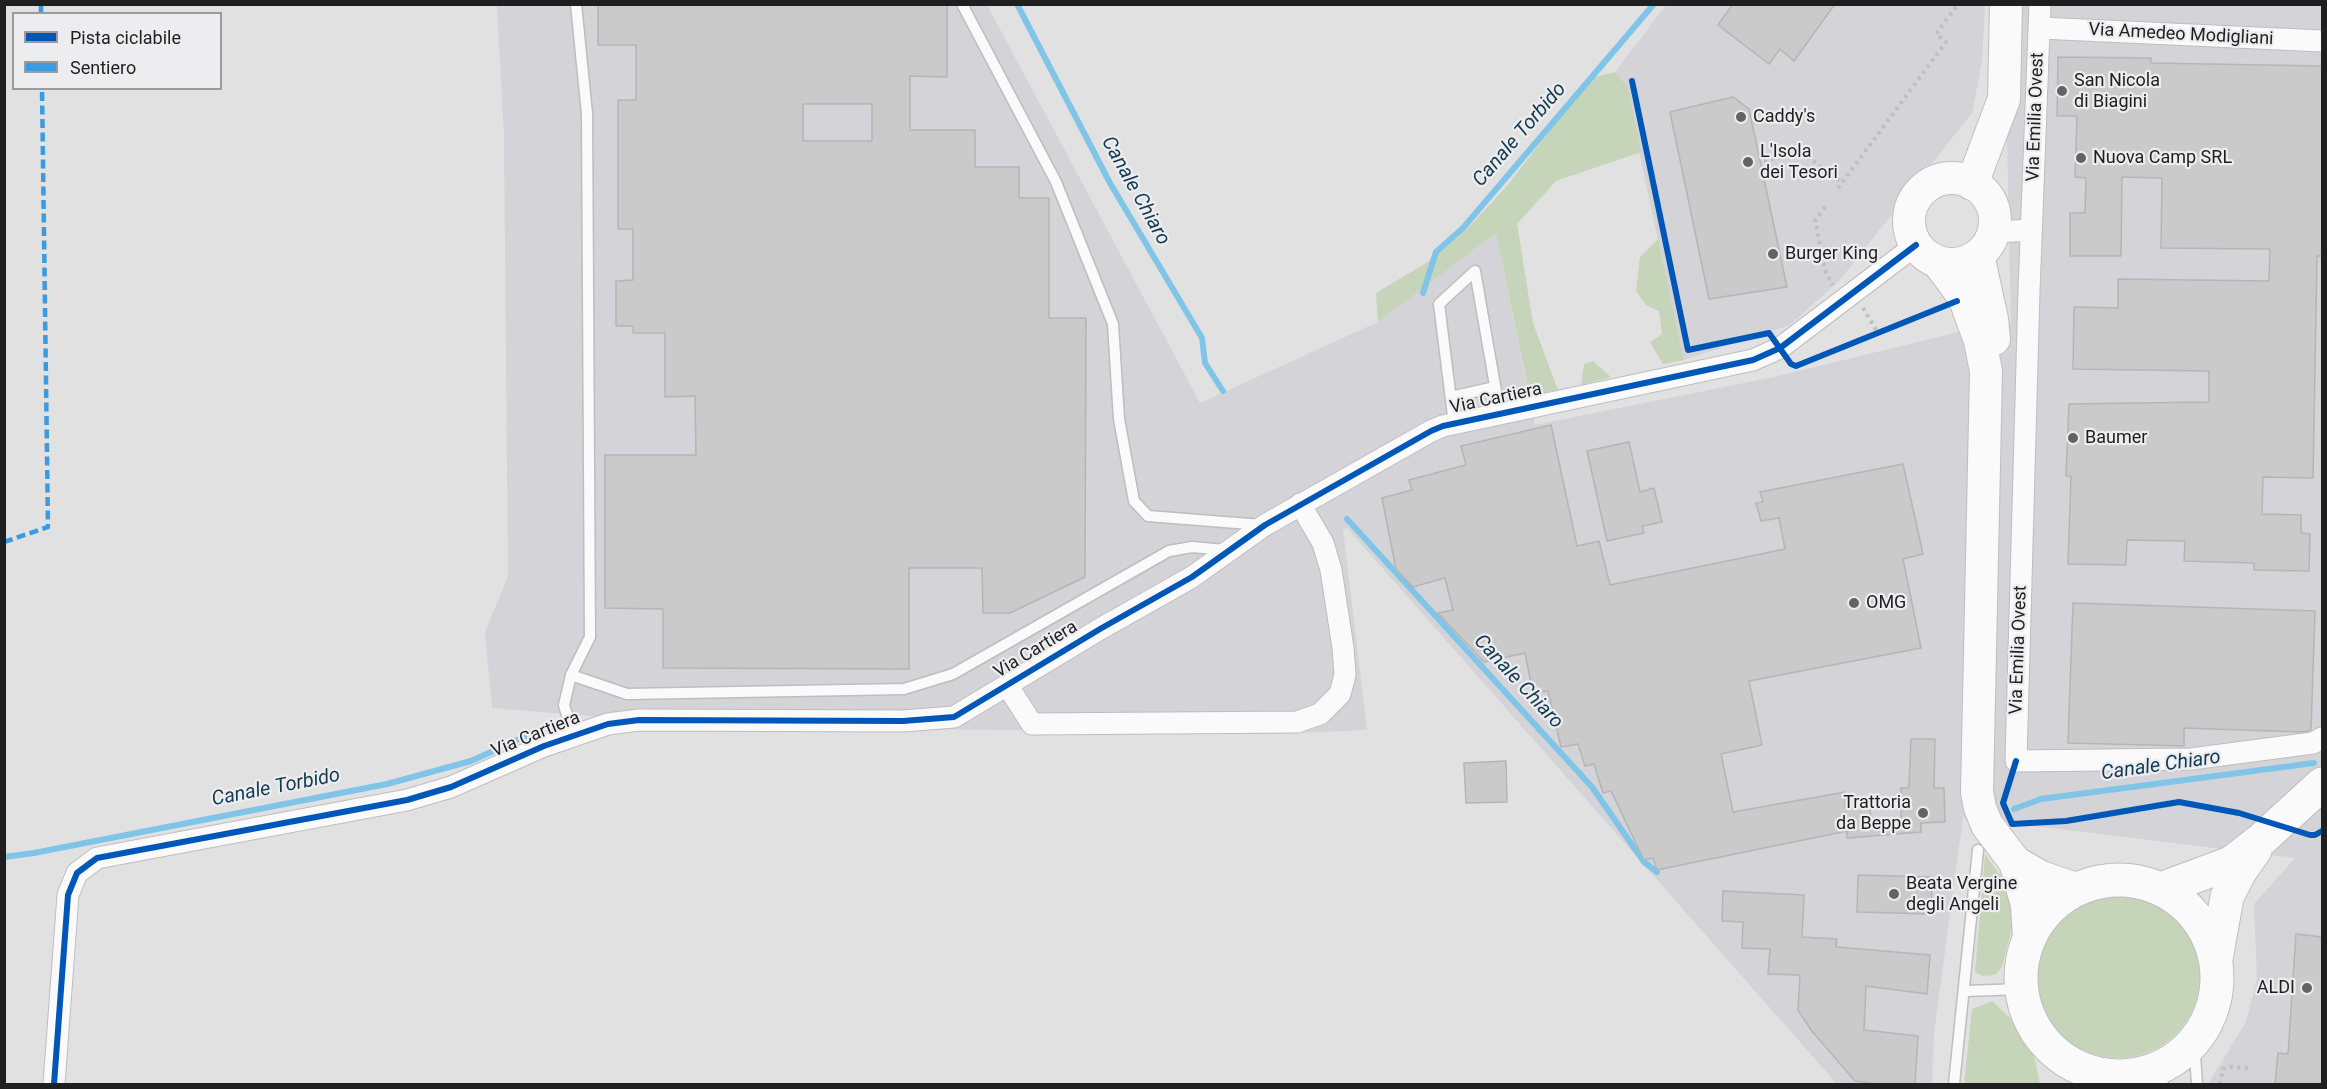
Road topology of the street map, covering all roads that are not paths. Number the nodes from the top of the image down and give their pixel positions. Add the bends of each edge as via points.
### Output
1 (576, 4) edge
2 (962, 4) edge
3 (2006, 4) edge
4 (2040, 4) edge
5 (2040, 28) junction
6 (2322, 41) edge
7 (1972, 184) junction
8 (2031, 230) junction
9 (1986, 244) junction
10 (1927, 254) junction
11 (1986, 372) junction
12 (1495, 387) junction
13 (1451, 397) junction
14 (1500, 414) junction
15 (1454, 424) junction
16 (1300, 504) junction
17 (1265, 525) junction
18 (1230, 551) junction
19 (571, 675) junction
20 (1007, 685) junction
21 (573, 736) junction
22 (2322, 738) edge
23 (2322, 784) edge
24 (1982, 828) junction
25 (2262, 839) junction
26 (2015, 862) junction
27 (2161, 889) junction
28 (2076, 890) junction
29 (2029, 938) junction
30 (2216, 959) junction
31 (2022, 989) junction
32 (1965, 991) junction
33 (2042, 1039) junction
34 (2194, 1040) junction
35 (2155, 1078) edge
36 (2106, 1080) edge
37 (54, 1084) edge
38 (1954, 1084) edge
39 (2053, 1084) edge
40 (2197, 1084) edge

1 - 19 lane via 587,114 590,637
2 - 17 lane via 1056,182 1113,324 1119,419 1134,501 1148,516
3 - 7 main road, Via Emilia Ovest via 2004,99
4 - 5 street, Via Emilia Ovest
5 - 6 street, Via Amedeo Modigliani
5 - 8 street, Via Emilia Ovest
7 - 9 main road via 1991,204 1994,218
7 - 10 main road via 1944,179 1920,192 1912,204 1910,232
8 - 9 street
8 - 22 street, Via Emilia Ovest via 2016,761 2191,759 2313,743
9 - 10 main road via 1966,262 1952,265
9 - 11 main road, Via Emilia Ovest via 1995,351
10 - 11 main road, Via Emilia Ovest via 1964,297
10 - 14 street, Via Cartiera via 1780,348 1753,360
11 - 24 main road, Via Emilia Ovest via 1976,778
12 - 13 lane
12 - 13 lane via 1475,271 1439,304
12 - 14 lane
13 - 15 lane
14 - 15 street, Via Cartiera
15 - 16 street, Via Cartiera via 1431,431
16 - 17 street, Via Cartiera
16 - 20 street, Via Cartiera via 1323,543 1340,615 1345,675 1340,694 1320,714 1297,722 1032,724
17 - 18 street, Via Cartiera
18 - 19 lane via 1192,547 1169,551 953,674 904,689 627,694
18 - 20 street, Via Cartiera
19 - 21 lane via 564,705
20 - 21 street, Via Cartiera via 954,717 938,719 639,720 608,724
21 - 37 street, Via Cartiera via 451,787 407,800 97,858 76,873 68,895
23 - 25 main road
24 - 26 main road, Via Emilia Ovest
24 - 32 lane
25 - 27 main road via 2231,863
25 - 30 main road via 2227,897
26 - 28 main road, Via Emilia Ovest
26 - 29 main road, Via Emilia Ovest via 2027,905
27 - 28 main road via 2118,879
27 - 30 main road via 2197,917
28 - 29 main road via 2048,910
29 - 31 main road
30 - 34 main road via 2217,986 2211,1012
31 - 32 lane
31 - 33 main road via 2029,1015
32 - 38 lane
33 - 36 main road via 2067,1061
33 - 39 main road via 2052,1066
34 - 35 main road via 2160,1068
34 - 40 lane
35 - 36 main road via 2137,1075

